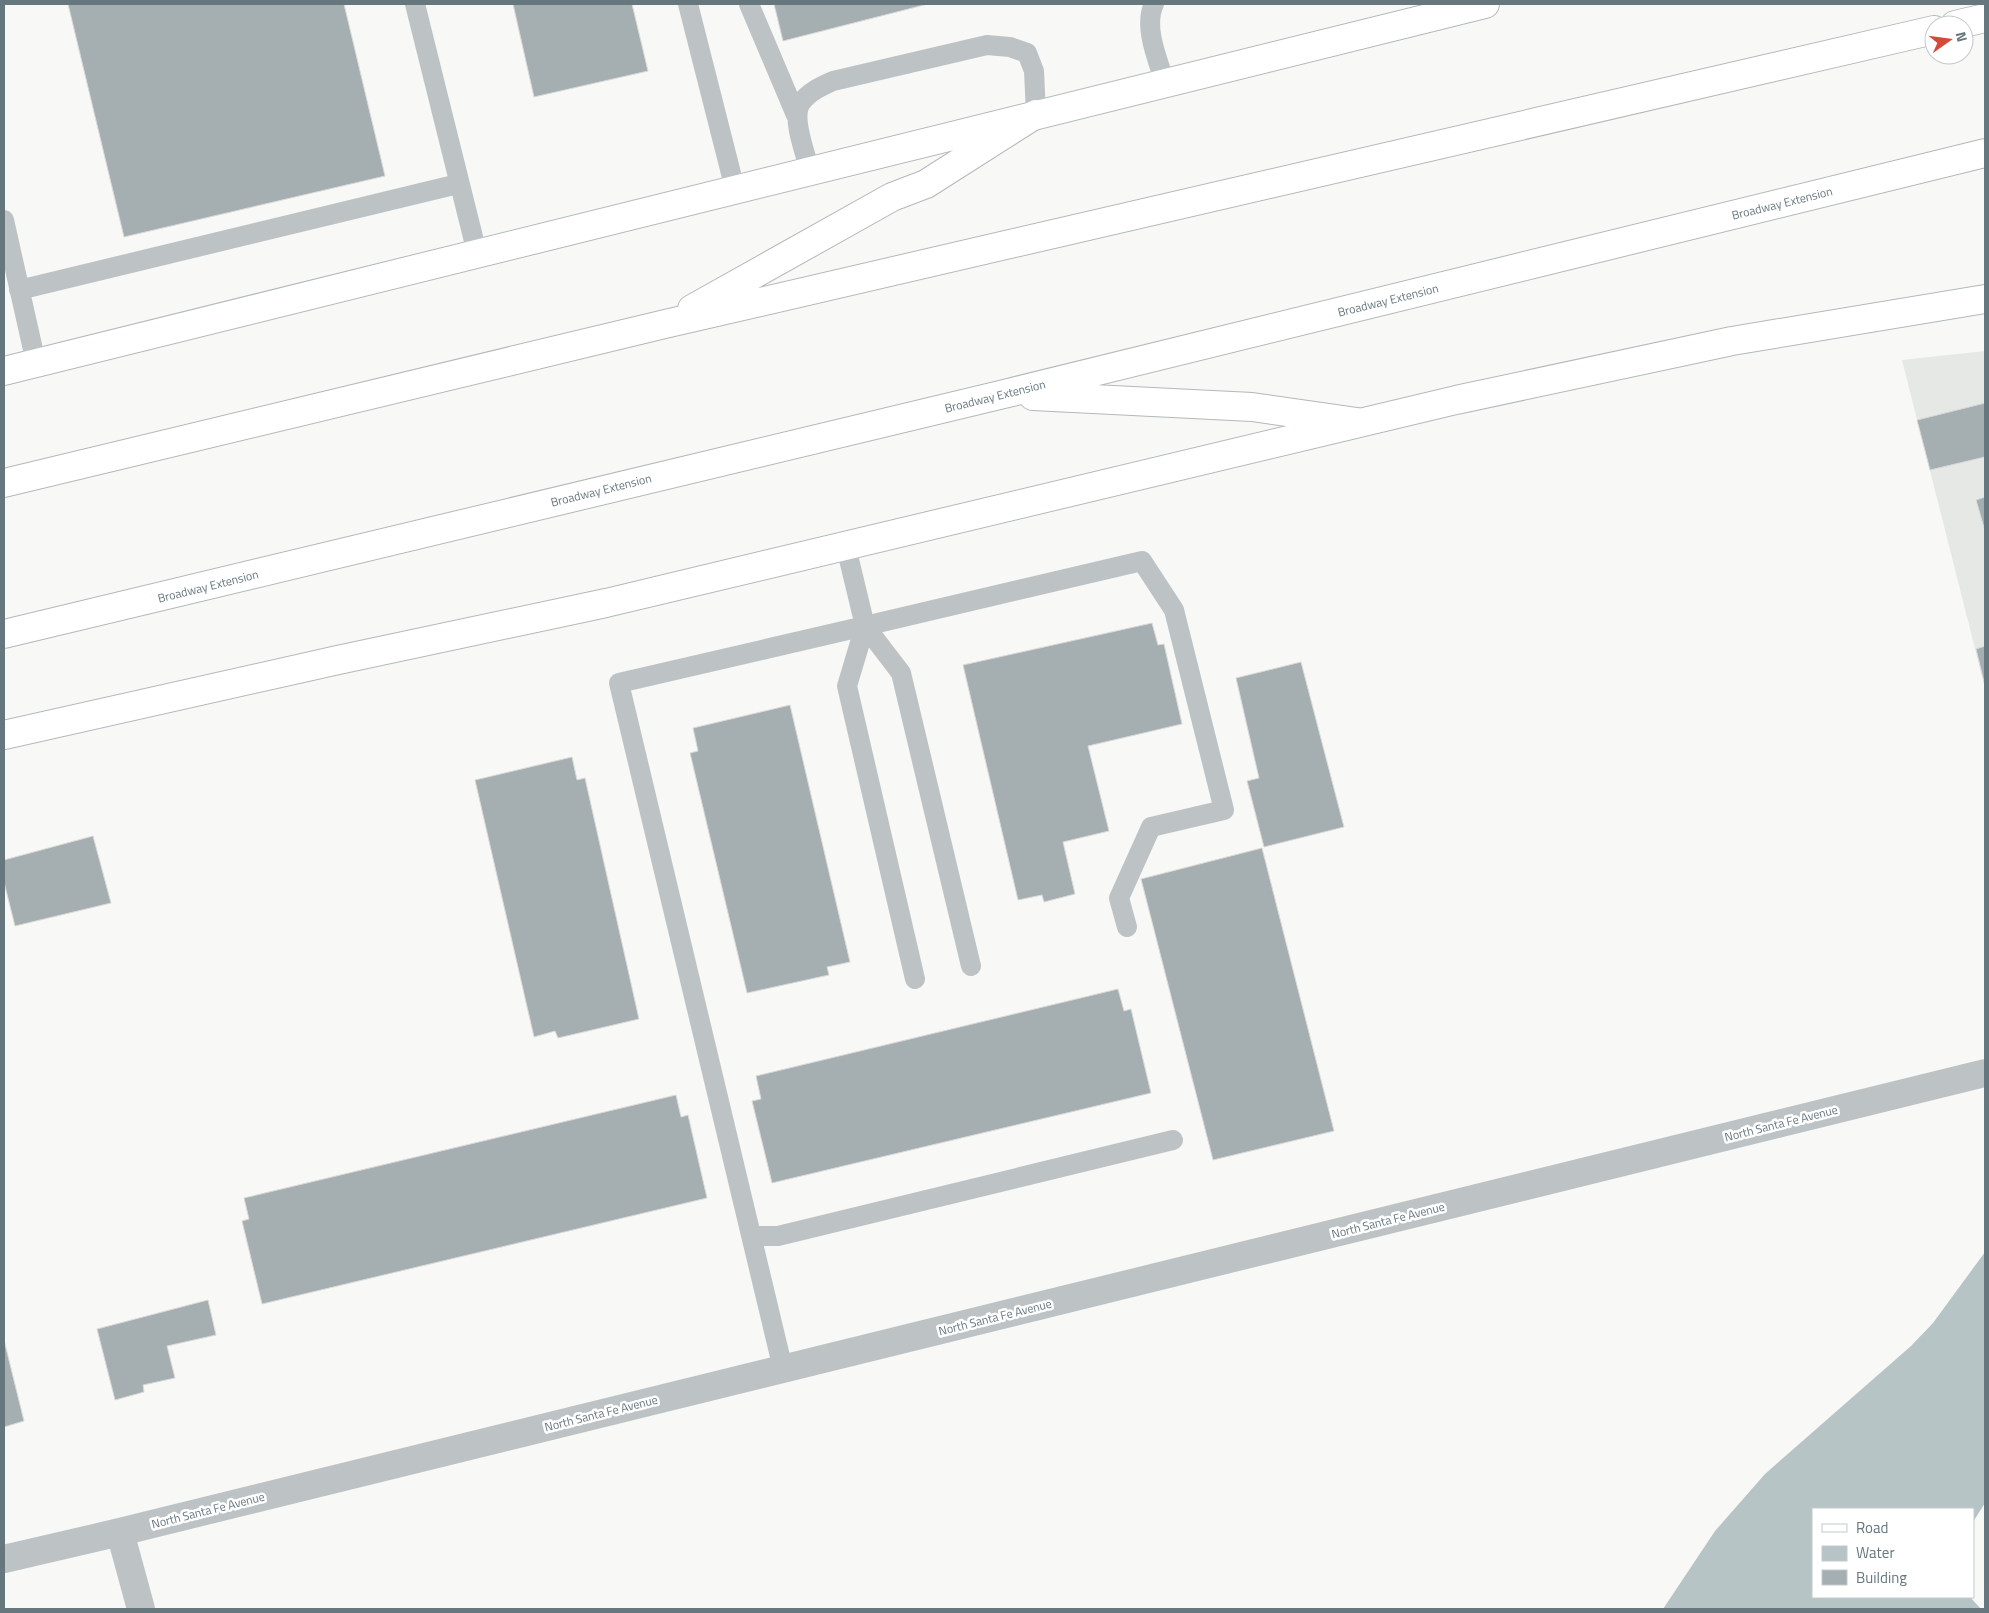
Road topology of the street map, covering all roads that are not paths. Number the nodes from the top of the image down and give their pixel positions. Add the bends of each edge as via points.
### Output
1 (415, 4) edge
2 (688, 4) edge
3 (749, 4) edge
4 (1154, 4) edge
5 (1485, 4) edge
6 (1924, 32) edge
7 (1164, 83) junction
8 (796, 114) junction
9 (1036, 114) junction
10 (1985, 153) edge
11 (810, 170) junction
12 (458, 184) junction
13 (735, 189) junction
14 (4, 220) edge
15 (476, 253) junction
16 (19, 290) junction
17 (1985, 299) edge
18 (665, 324) junction
19 (36, 363) junction
20 (4, 371) edge
21 (1004, 394) junction
22 (1357, 422) junction
23 (4, 483) edge
24 (846, 547) junction
25 (865, 626) junction
26 (4, 634) edge
27 (4, 735) edge
28 (1126, 927) dead end
29 (971, 966) dead end
30 (915, 979) dead end
31 (1985, 1073) edge
32 (1173, 1140) dead end
33 (752, 1236) junction
34 (783, 1368) junction
35 (120, 1532) junction
36 (4, 1559) edge
37 (140, 1609) edge

1 - 12 lane
2 - 13 lane
3 - 8 lane
4 - 7 lane via 1150,12 1152,36
5 - 7 main road
6 - 18 main road
7 - 9 main road
8 - 9 lane via 801,102 833,80 987,45 1027,52 1034,71
8 - 11 lane
9 - 11 main road
9 - 18 main road via 926,184 892,197
10 - 21 main road, Broadway Extension
11 - 13 main road
12 - 15 lane
12 - 16 lane
13 - 15 main road
14 - 16 lane
15 - 19 main road
16 - 19 lane
17 - 22 main road via 1732,341
18 - 23 main road
19 - 20 main road
21 - 22 main road via 1252,407
21 - 26 main road, Broadway Extension
22 - 24 main road
24 - 25 lane
24 - 27 main road via 590,607
25 - 28 lane via 1142,560 1174,610 1224,810 1151,827 1119,898
25 - 29 lane via 900,673
25 - 30 lane via 847,686
25 - 33 lane via 618,683
31 - 34 street, North Santa Fe Avenue
32 - 33 lane via 778,1236
33 - 34 lane
34 - 35 street, North Santa Fe Avenue
35 - 36 street, North Santa Fe Avenue
35 - 37 street

